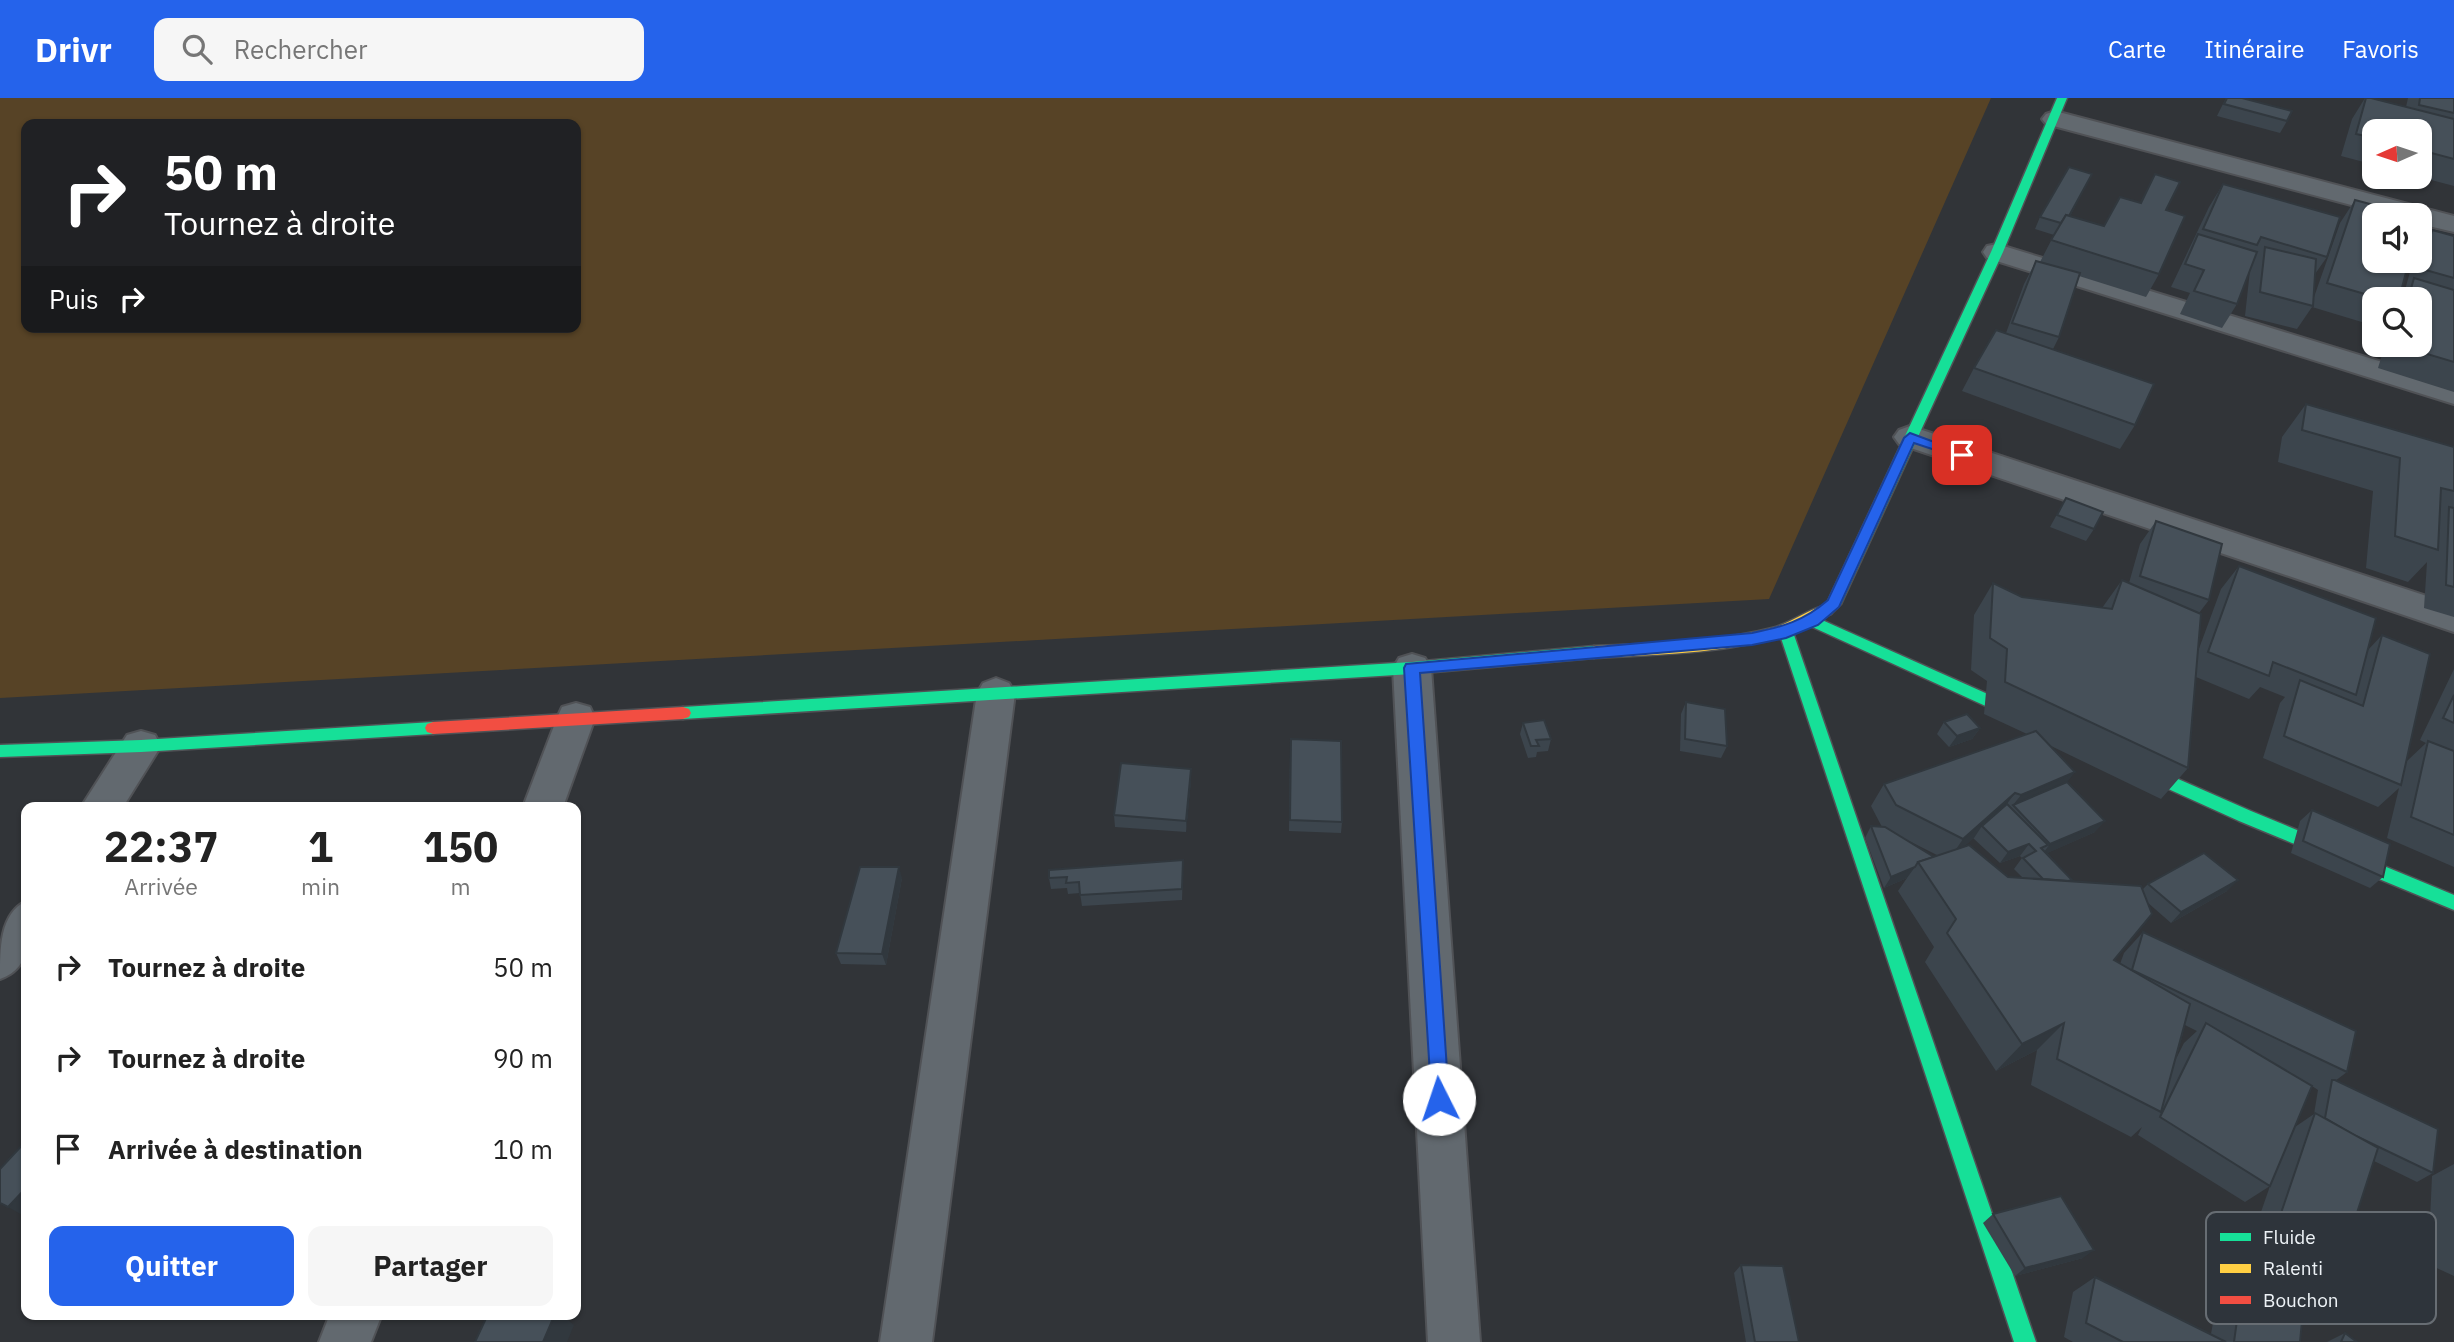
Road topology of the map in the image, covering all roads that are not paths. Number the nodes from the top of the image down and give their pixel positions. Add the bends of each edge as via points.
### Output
1 (2058, 108) edge
2 (2454, 224) edge
3 (1997, 252) junction
4 (2454, 394) edge
5 (1910, 438) junction
6 (2454, 619) edge
7 (1813, 621) junction
8 (1786, 632) junction
9 (1412, 668) junction
10 (996, 693) junction
11 (576, 719) junction
12 (2042, 725) edge
13 (141, 746) junction
14 (0, 751) edge
15 (2118, 759) edge
16 (104, 802) edge
17 (545, 802) edge
18 (2454, 903) edge
19 (21, 928) edge
20 (0, 960) edge
21 (354, 1320) edge
22 (345, 1342) edge
23 (906, 1342) edge
24 (1454, 1342) edge
25 (2025, 1342) edge

1 - 2 street
1 - 3 street
3 - 4 street
3 - 5 street
5 - 6 street
5 - 7 street via 1834,604
7 - 8 street
7 - 12 street
8 - 9 street via 1752,639
8 - 25 street
9 - 10 street
9 - 24 street
10 - 11 street
10 - 23 street
11 - 13 street
11 - 17 street
13 - 14 street
13 - 16 street
15 - 18 street
19 - 20 street
21 - 22 street

